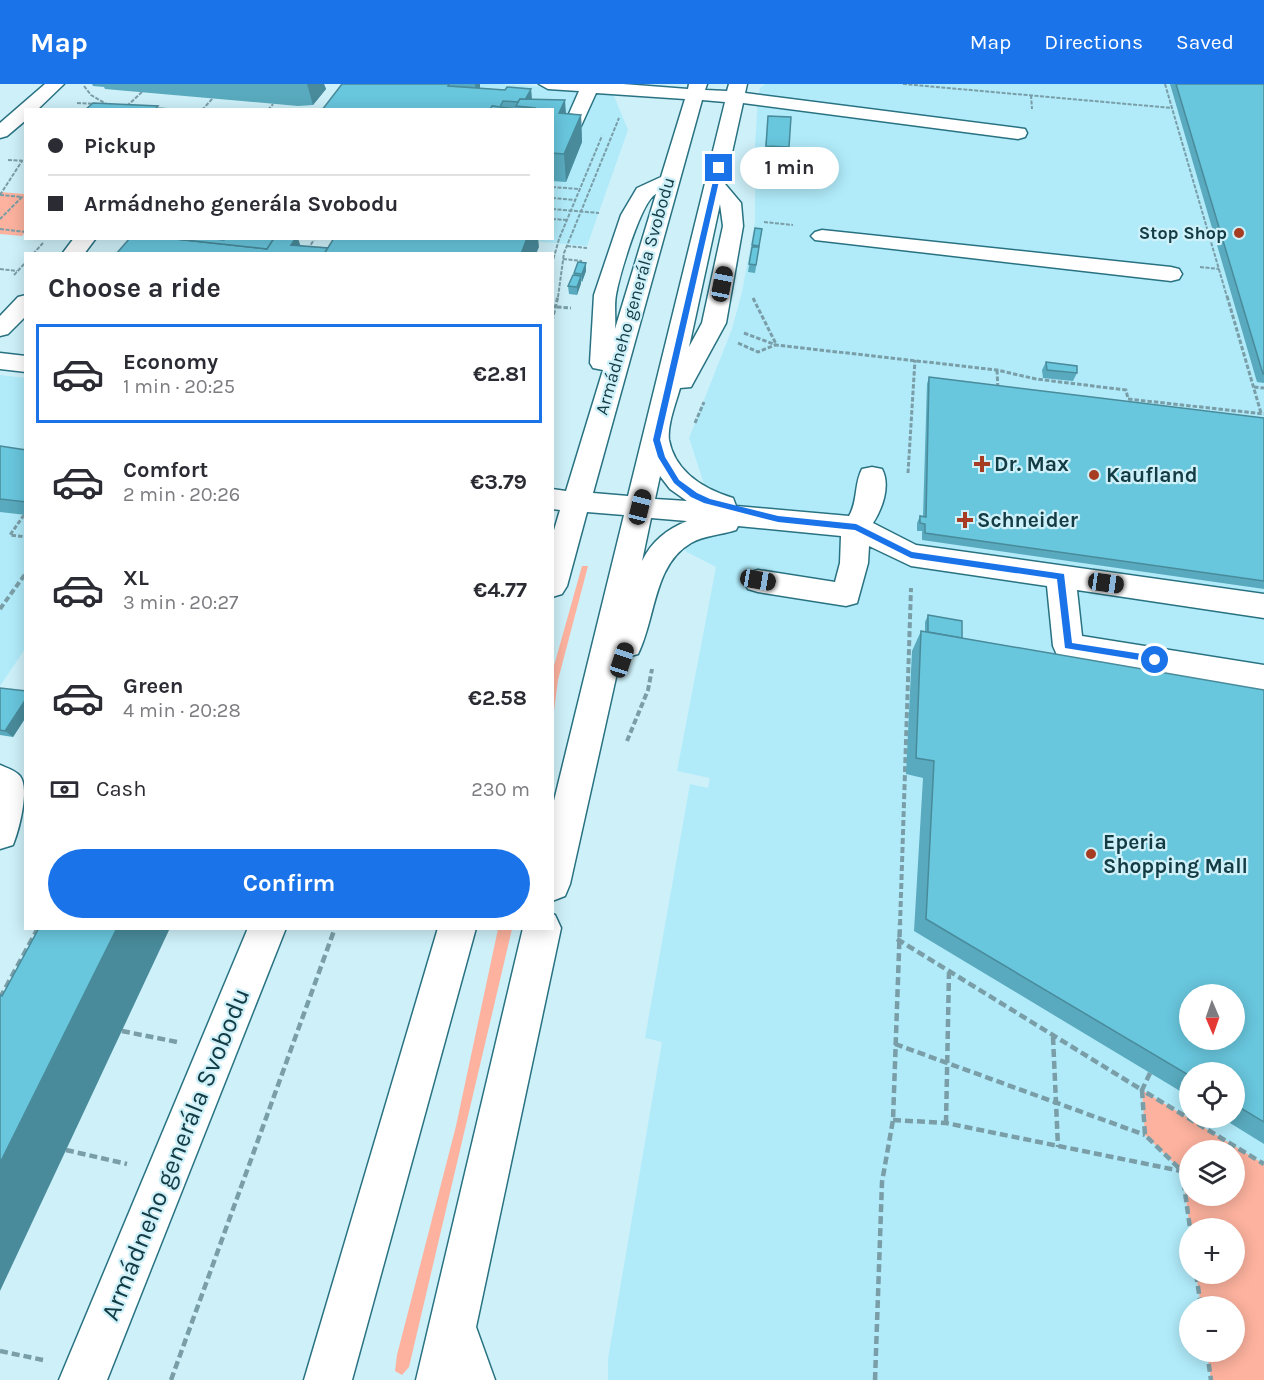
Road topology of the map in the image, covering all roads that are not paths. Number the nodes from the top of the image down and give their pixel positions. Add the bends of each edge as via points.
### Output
1 (56, 84) edge
2 (772, 84) edge
3 (591, 85) edge
4 (547, 89) edge
5 (696, 89) edge
6 (737, 90) edge
7 (802, 103) junction
8 (28, 108) edge
9 (24, 113) edge
10 (554, 120) edge
11 (1018, 133) dead end
12 (7, 134) edge
13 (822, 236) dead end
14 (84, 240) edge
15 (74, 252) edge
16 (1171, 274) dead end
17 (24, 304) edge
18 (0, 329) edge
19 (0, 361) edge
20 (24, 364) edge
21 (659, 430) junction
22 (872, 476) dead end
23 (564, 499) edge
24 (640, 507) junction
25 (778, 519) junction
26 (856, 527) junction
27 (554, 572) edge
28 (1061, 576) junction
29 (758, 580) dead end
30 (1264, 606) edge
31 (1264, 678) edge
32 (0, 780) edge
33 (571, 803) junction
34 (0, 833) edge
35 (554, 875) edge
36 (266, 930) edge
37 (456, 930) edge
38 (542, 930) edge
39 (453, 1329) junction
40 (66, 1370) edge
41 (328, 1380) edge
42 (440, 1380) edge
43 (471, 1380) edge

1 - 8 street
2 - 7 street
3 - 4 street
3 - 5 street via 662,92
3 - 10 street via 574,122
5 - 6 street
5 - 23 street, Armádneho generála Svobodu via 600,416
6 - 7 street
6 - 21 street via 715,186 731,203 733,226 714,322
7 - 11 street
9 - 12 street
13 - 16 street
14 - 15 street
17 - 18 street
19 - 20 street
21 - 24 street
21 - 25 street via 669,472 684,489 707,501
22 - 26 street via 869,507
23 - 24 street
23 - 27 street, Armádneho generála Svobodu
24 - 25 street
24 - 33 street
25 - 26 street
25 - 33 street via 699,526 684,531 664,546 654,564
26 - 28 street via 911,555
26 - 29 street via 854,562 846,596
28 - 30 street
28 - 31 street via 1068,646
32 - 34 street via 8,788
33 - 35 street
36 - 40 street, Armádneho generála Svobodu
37 - 41 street
38 - 39 street
39 - 42 street
39 - 43 street

